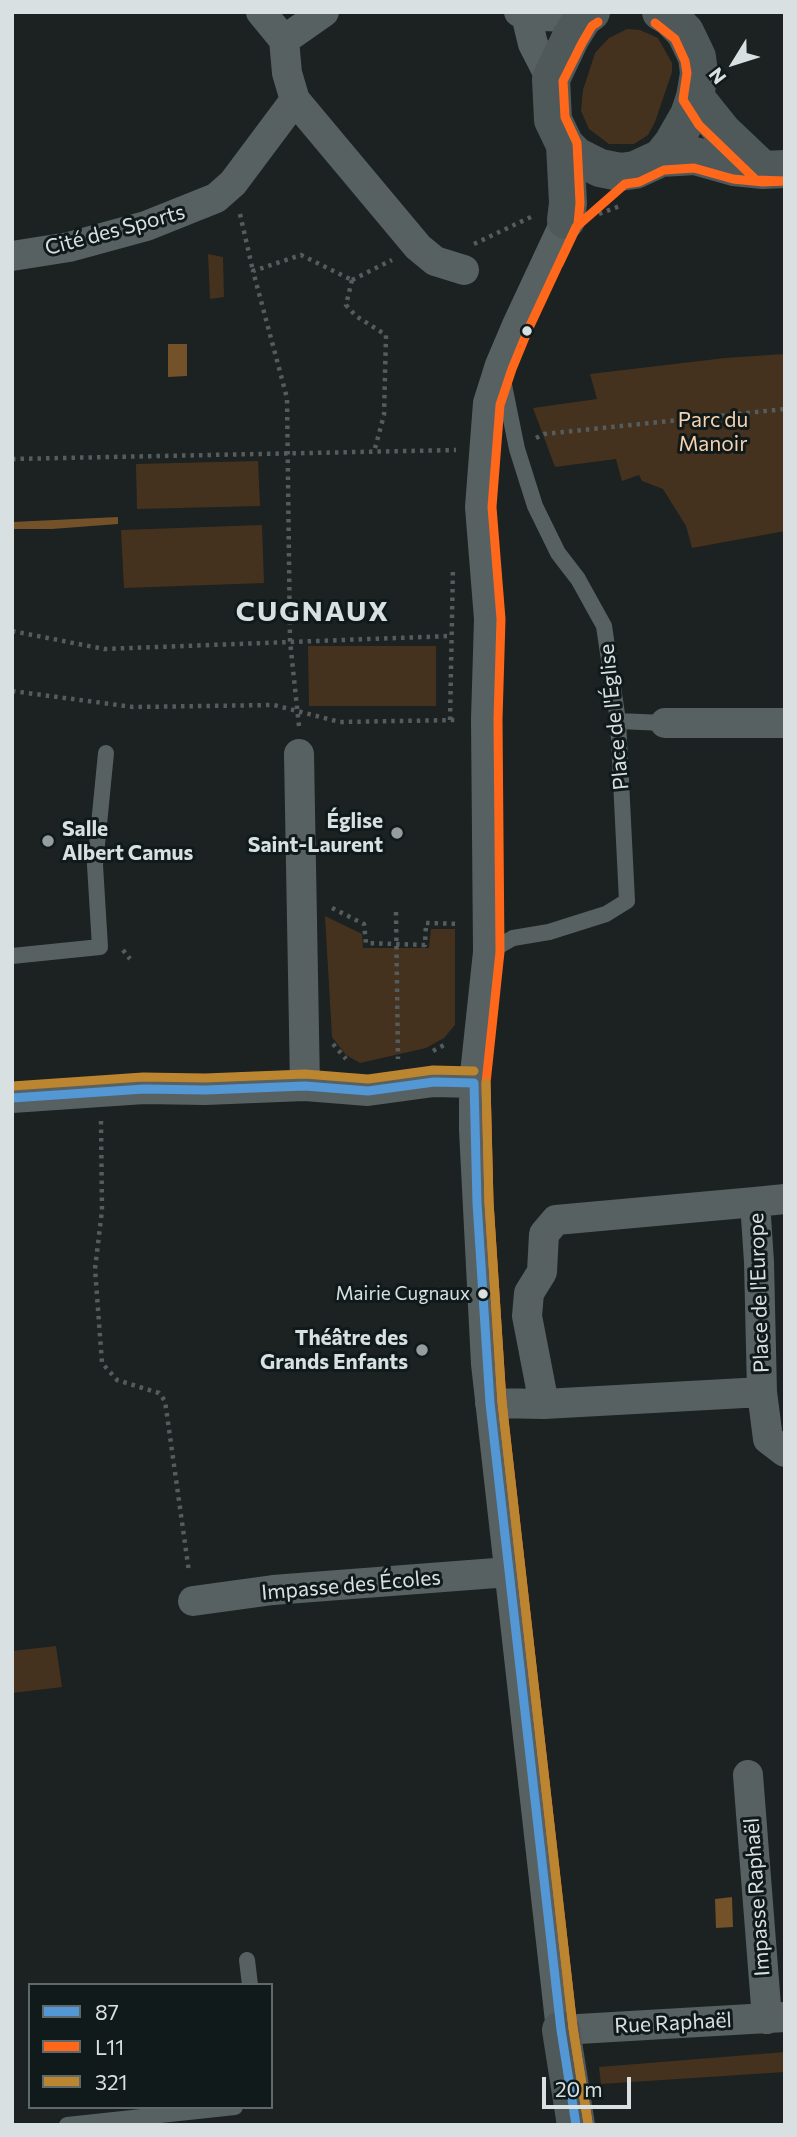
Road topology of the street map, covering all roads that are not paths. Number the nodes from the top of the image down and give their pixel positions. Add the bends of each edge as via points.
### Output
1 (261, 12) edge
2 (324, 12) edge
3 (668, 13) edge
4 (522, 14) edge
5 (587, 15) edge
6 (284, 40) junction
7 (551, 79) junction
8 (695, 97) junction
9 (295, 100) junction
10 (565, 145) junction
11 (661, 158) junction
12 (774, 169) edge
13 (620, 172) junction
14 (555, 215) junction
15 (12, 256) edge
16 (466, 258) road end
17 (500, 365) junction
18 (618, 721) junction
19 (665, 723) joint
20 (785, 723) edge
21 (106, 753) dead end
22 (299, 754) road end
23 (488, 938) junction
24 (12, 956) edge
25 (474, 1083) junction
26 (304, 1086) junction
27 (12, 1098) edge
28 (785, 1199) edge
29 (755, 1202) junction
30 (762, 1392) junction
31 (490, 1403) junction
32 (544, 1404) junction
33 (785, 1452) edge
34 (509, 1572) junction
35 (193, 1601) road end
36 (748, 1775) dead end
37 (247, 1960) dead end
38 (250, 1983) edge
39 (776, 2018) edge
40 (561, 2030) junction
41 (216, 2109) edge
42 (67, 2125) edge
43 (576, 2125) edge

1 - 6 street
2 - 6 street
3 - 8 main road via 685,32 697,57
4 - 5 street
4 - 7 street
5 - 7 main road
6 - 9 street
7 - 10 main road via 553,120
8 - 11 main road
8 - 12 main road via 723,132
9 - 15 street, Cité des Sports via 233,183 216,198 146,226 69,247
9 - 16 street via 418,247 435,261
10 - 13 main road via 591,164
10 - 14 main road via 568,203
11 - 12 main road via 695,156 734,167
11 - 13 main road
13 - 14 main road
14 - 17 street
17 - 18 lane, Place de l'Église via 517,449 535,506 604,626
17 - 23 street via 488,403 481,508 489,619
18 - 19 lane
18 - 23 lane, Place de l'Église via 627,901 606,914 549,932
19 - 20 street
21 - 24 lane via 95,865 100,947
22 - 26 street
23 - 25 street
25 - 26 street via 434,1082 368,1091
25 - 31 street
26 - 27 street
28 - 29 street
29 - 30 street, Place de l'Europe
29 - 32 street, Place de l'Europe via 556,1220 544,1234 542,1272 529,1293 527,1316
30 - 32 street, Place de l'Europe
30 - 33 street via 768,1439
31 - 32 street, Place de l'Europe
31 - 34 street
34 - 35 street, Impasse des Écoles via 272,1590
34 - 40 street
36 - 39 street, Impasse Raphaël
37 - 38 lane
39 - 40 street, Rue Raphaël
40 - 43 main road
41 - 42 lane

